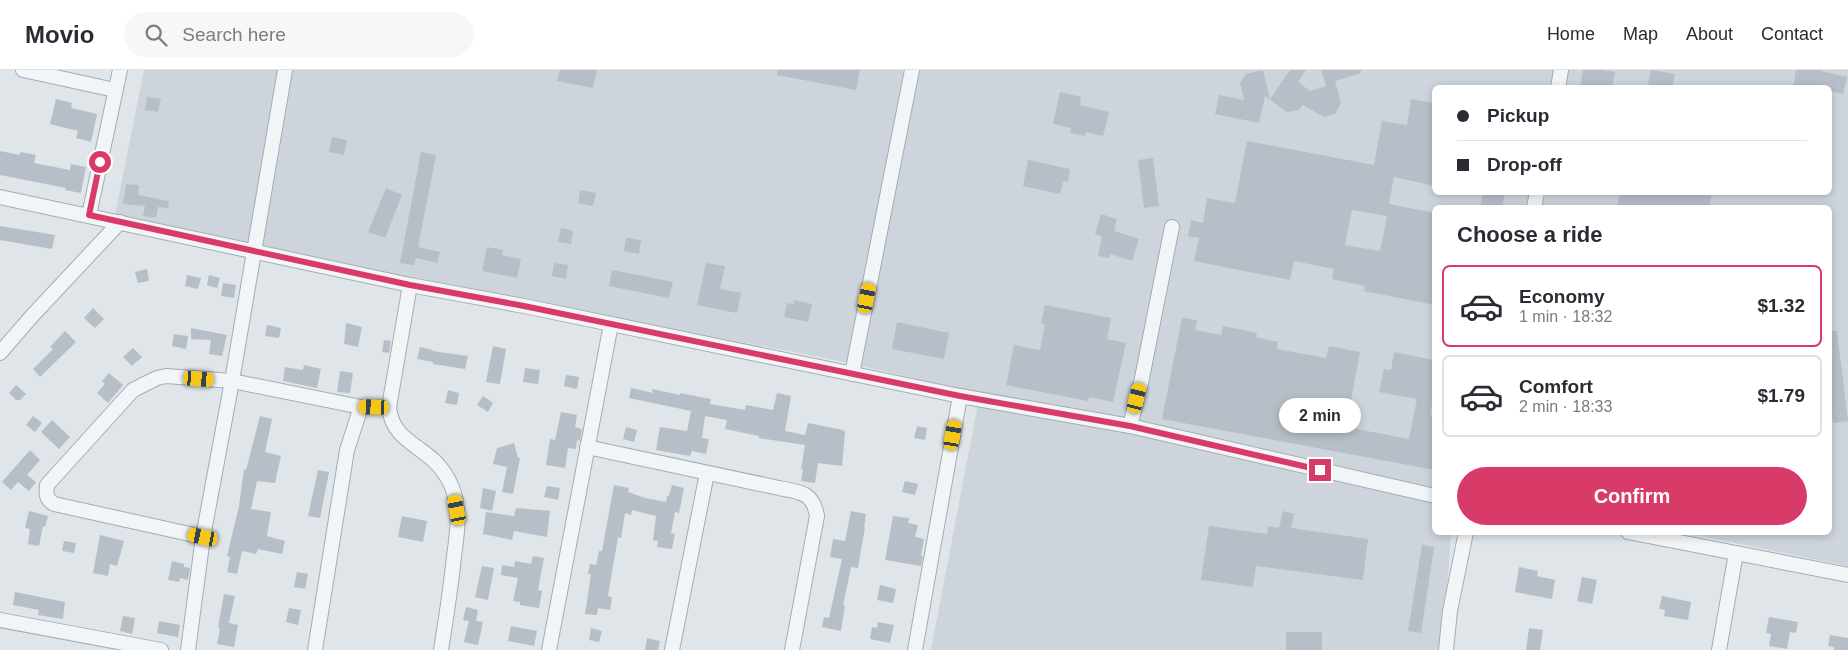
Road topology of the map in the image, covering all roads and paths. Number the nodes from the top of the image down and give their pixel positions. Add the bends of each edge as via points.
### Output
1 (23, 70) edge
2 (120, 70) edge
3 (285, 70) edge
4 (912, 70) edge
5 (1561, 70) edge
6 (1558, 85) edge
7 (116, 90) junction
8 (0, 197) edge
9 (89, 215) junction
10 (120, 222) junction
11 (1172, 226) dead end
12 (253, 251) junction
13 (410, 285) junction
14 (611, 324) junction
15 (0, 353) edge
16 (852, 374) junction
17 (232, 381) junction
18 (960, 396) junction
19 (361, 407) junction
20 (389, 407) junction
21 (1130, 426) junction
22 (587, 447) junction
23 (706, 473) junction
24 (1432, 495) edge
25 (1465, 535) edge
26 (1644, 535) edge
27 (203, 537) junction
28 (1736, 552) junction
29 (1848, 575) edge
30 (0, 620) edge
31 (161, 650) edge
32 (188, 650) edge
33 (315, 650) edge
34 (441, 650) edge
35 (549, 650) edge
36 (672, 650) edge
37 (792, 650) edge
38 (916, 650) edge
39 (1446, 650) edge
40 (1719, 650) edge

1 - 7 street
2 - 7 street
3 - 12 street
4 - 16 street
5 - 6 street
7 - 9 street
8 - 9 street
9 - 10 street
10 - 12 street
10 - 15 street
11 - 21 street
12 - 13 street
12 - 17 street
13 - 14 street
13 - 20 street
14 - 16 street
14 - 22 street
16 - 18 street
17 - 19 street
17 - 27 street
17 - 27 street via 166,376 133,390 47,485 47,497 54,504
18 - 21 street
18 - 38 street
19 - 20 street
19 - 33 street via 347,450
20 - 34 street via 395,429 442,470 453,486 457,530
21 - 24 street
22 - 23 street
22 - 35 street
23 - 36 street
23 - 37 street via 797,492 810,497 815,504 817,516
25 - 39 street via 1450,611
26 - 28 street
27 - 32 street
28 - 29 street
28 - 40 street
30 - 31 street

